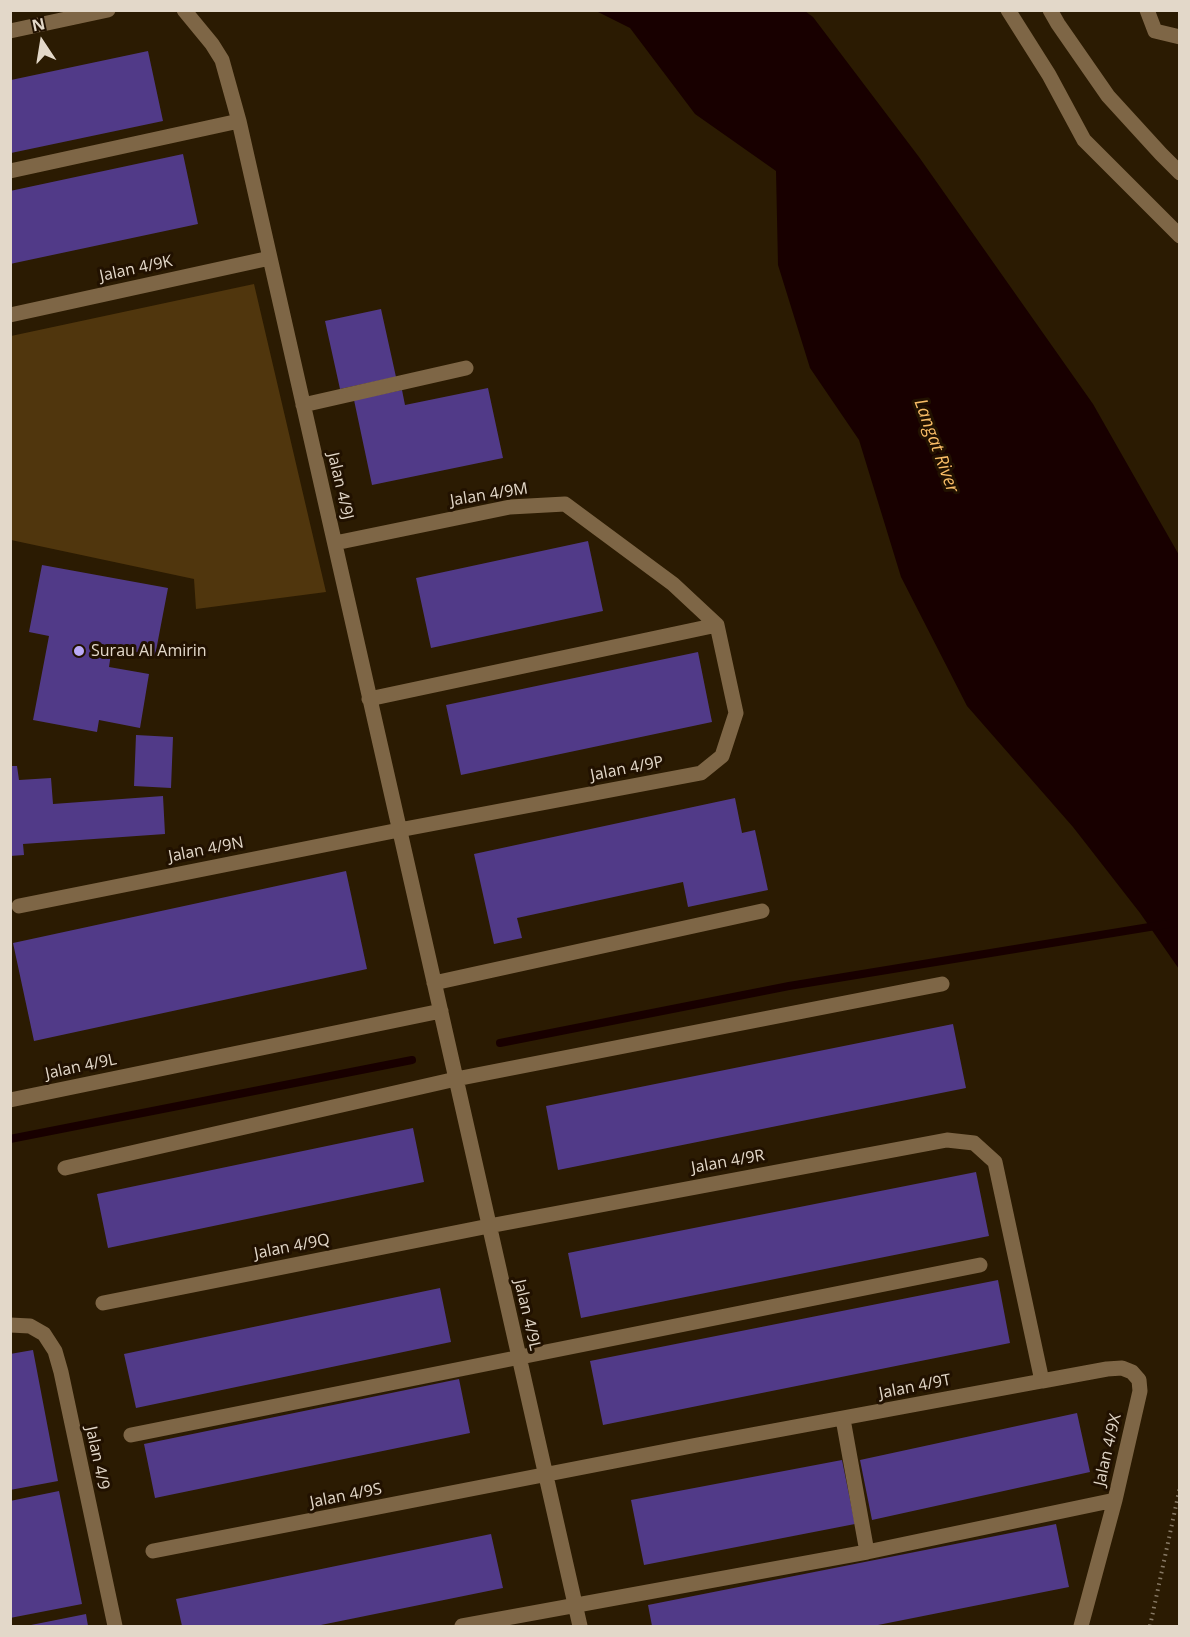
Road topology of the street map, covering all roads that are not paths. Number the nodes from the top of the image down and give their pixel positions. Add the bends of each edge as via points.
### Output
1 (108, 10) edge
2 (184, 10) edge
3 (1008, 10) edge
4 (1050, 10) edge
5 (1147, 10) edge
6 (10, 31) edge
7 (1179, 38) edge
8 (238, 121) junction
9 (10, 171) edge
10 (1179, 173) edge
11 (1179, 236) edge
12 (270, 258) junction
13 (10, 315) edge
14 (466, 368) dead end
15 (303, 405) junction
16 (335, 543) junction
17 (717, 625) junction
18 (369, 699) junction
19 (399, 830) junction
20 (20, 906) dead end
21 (762, 911) dead end
22 (434, 982) junction
23 (942, 984) dead end
24 (441, 1011) junction
25 (456, 1079) junction
26 (10, 1100) edge
27 (65, 1168) dead end
28 (489, 1226) junction
29 (980, 1265) dead end
30 (103, 1303) dead end
31 (10, 1325) edge
32 (518, 1357) junction
33 (1042, 1381) junction
34 (843, 1419) junction
35 (131, 1435) dead end
36 (546, 1475) junction
37 (1115, 1500) junction
38 (153, 1551) dead end
39 (867, 1552) junction
40 (575, 1605) junction
41 (115, 1626) edge
42 (462, 1626) edge
43 (580, 1626) edge
44 (1080, 1626) edge

1 - 6 street
2 - 8 street, Jalan 4/9J via 222,60
3 - 11 street via 1084,140
4 - 10 street via 1107,96
5 - 7 street via 1155,31
8 - 9 street
8 - 12 street, Jalan 4/9J
12 - 13 street, Jalan 4/9K
12 - 15 street, Jalan 4/9J
14 - 15 street
15 - 16 street, Jalan 4/9J
16 - 17 street, Jalan 4/9M via 510,507 565,504 673,584
16 - 18 street, Jalan 4/9J
17 - 18 street
17 - 19 street, Jalan 4/9P via 736,712 722,756 701,773
18 - 19 street, Jalan 4/9J
19 - 20 street, Jalan 4/9N
19 - 22 street, Jalan 4/9J
21 - 22 street
22 - 24 street, Jalan 4/9L
23 - 25 street
24 - 25 street, Jalan 4/9L
24 - 26 street, Jalan 4/9L
25 - 27 street
25 - 28 street, Jalan 4/9L
28 - 30 street, Jalan 4/9Q
28 - 32 street, Jalan 4/9L
28 - 33 street, Jalan 4/9R via 947,1140 974,1143 995,1162
29 - 32 street
31 - 41 street, Jalan 4/9 via 30,1326 44,1334 55,1351
32 - 35 street
32 - 36 street, Jalan 4/9L
33 - 34 street, Jalan 4/9T
33 - 37 street, Jalan 4/9X via 1122,1368 1139,1380 1140,1391
34 - 36 street, Jalan 4/9T
34 - 39 street
36 - 38 street, Jalan 4/9S
36 - 40 street, Jalan 4/9L
37 - 39 street
37 - 44 street, Jalan 4/9X
39 - 40 street
40 - 42 street
40 - 43 street, Jalan 4/9L

